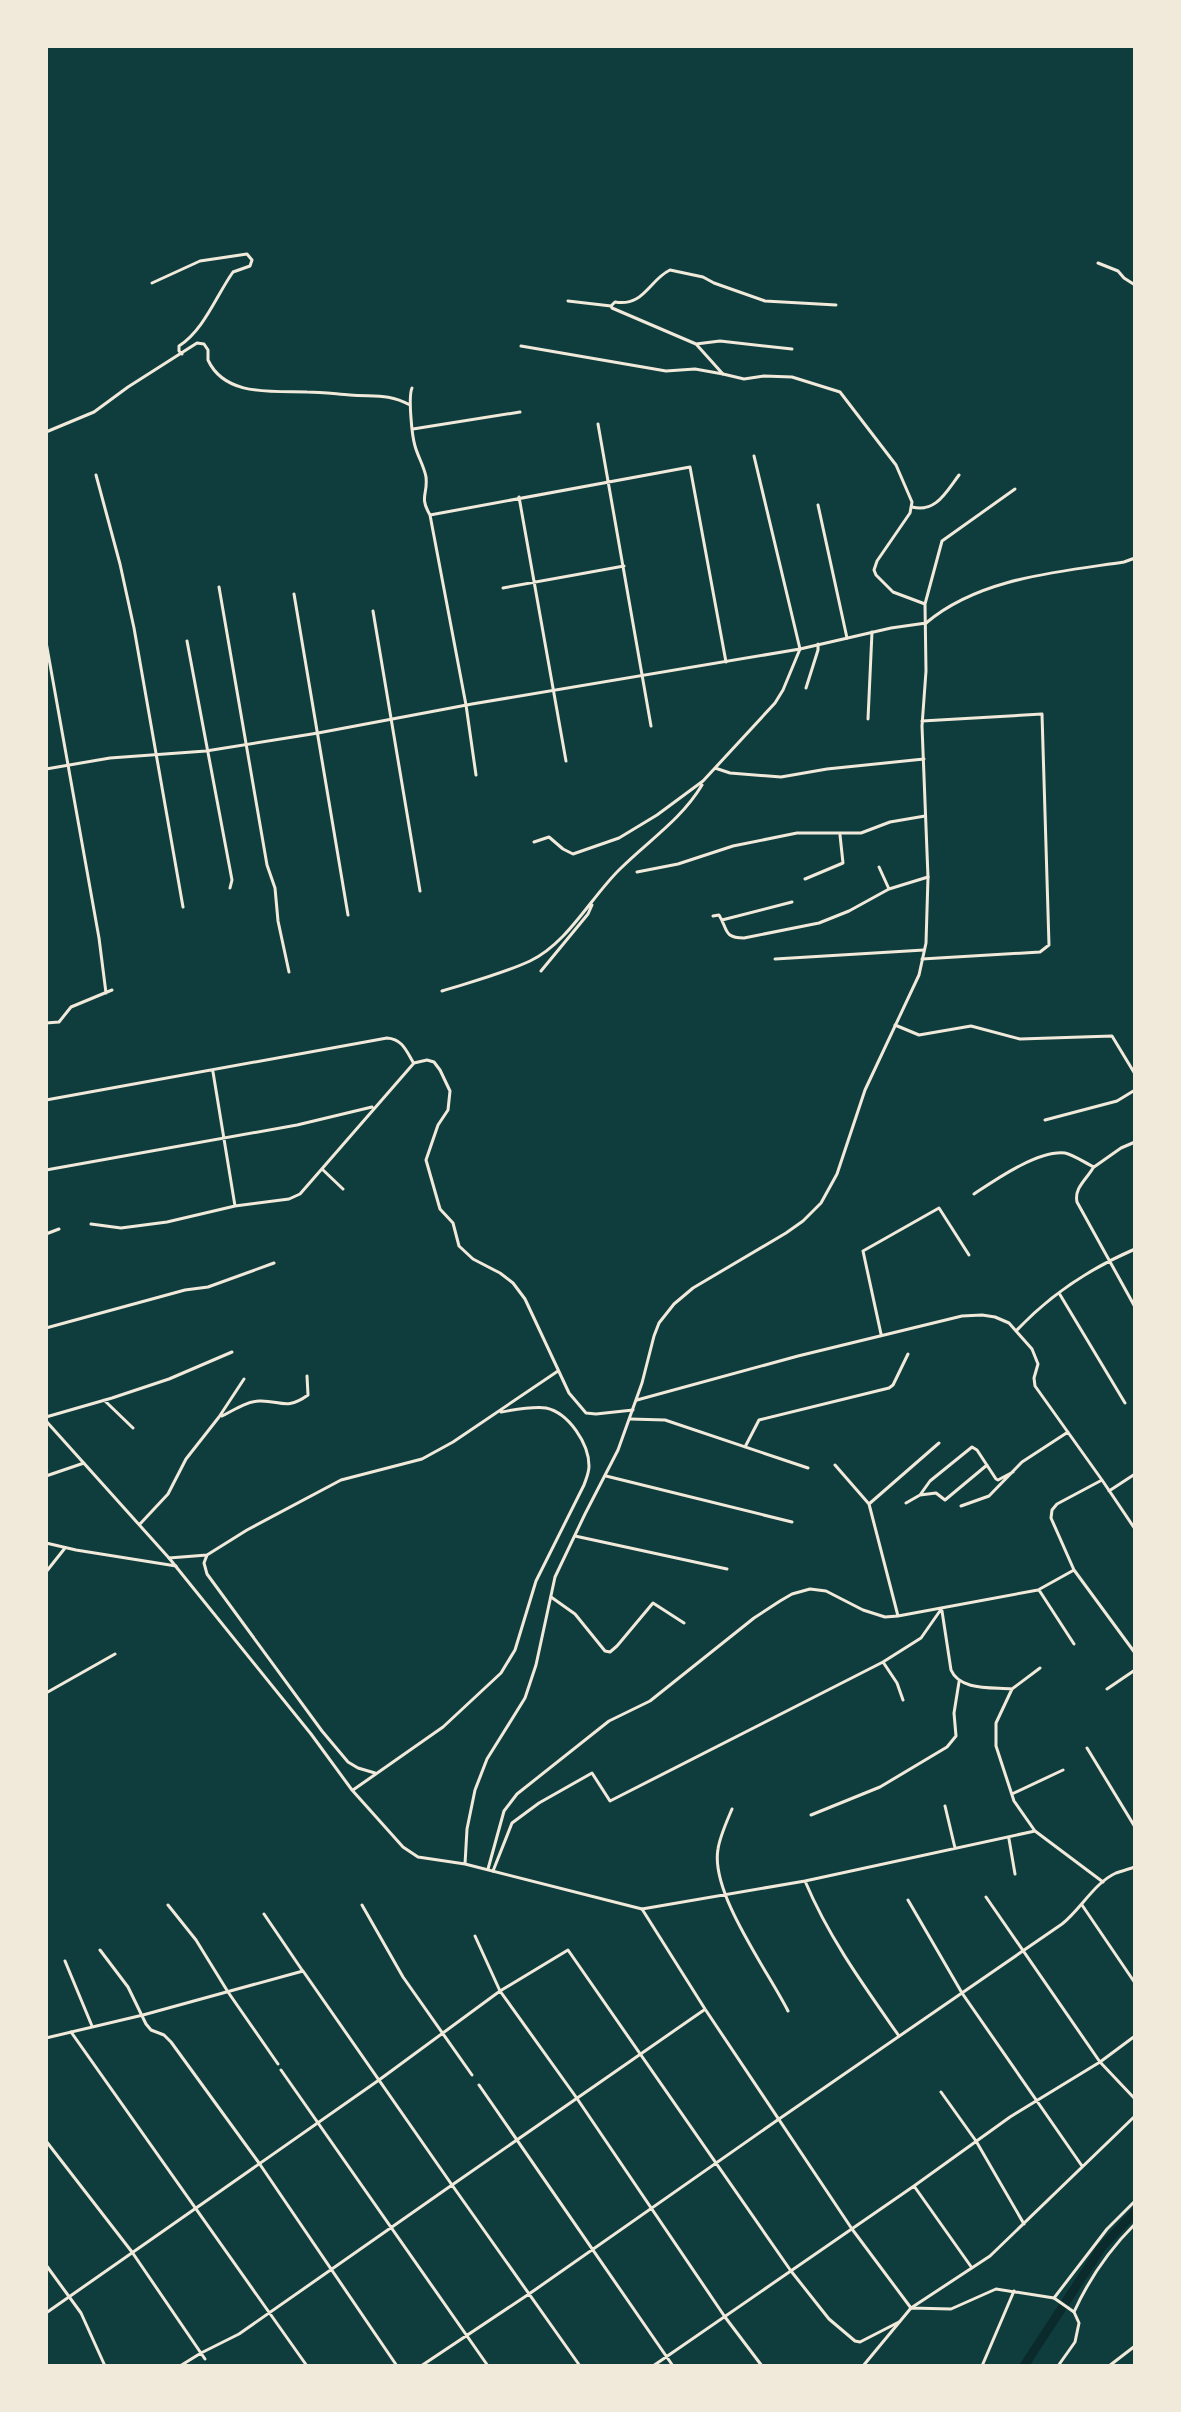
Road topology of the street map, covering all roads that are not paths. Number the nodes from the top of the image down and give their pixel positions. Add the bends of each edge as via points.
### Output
1 (1098, 263) dead end
2 (152, 283) dead end
3 (1135, 285) edge
4 (568, 301) dead end
5 (836, 305) dead end
6 (611, 306) junction
7 (696, 344) junction
8 (521, 346) dead end
9 (792, 349) dead end
10 (182, 354) junction
11 (723, 374) junction
12 (412, 388) dead end
13 (410, 405) junction
14 (520, 412) dead end
15 (598, 424) dead end
16 (413, 429) junction
17 (46, 432) edge
18 (754, 456) dead end
19 (96, 475) dead end
20 (959, 475) dead end
21 (607, 481) junction
22 (1015, 489) dead end
23 (519, 497) junction
24 (818, 505) dead end
25 (912, 507) junction
26 (430, 515) junction
27 (1135, 558) edge
28 (624, 566) junction
29 (535, 583) junction
30 (219, 587) dead end
31 (503, 588) dead end
32 (294, 594) dead end
33 (925, 604) junction
34 (373, 611) dead end
35 (926, 623) junction
36 (872, 632) junction
37 (847, 638) junction
38 (187, 641) dead end
39 (46, 642) edge
40 (818, 644) junction
41 (800, 649) junction
42 (726, 662) junction
43 (643, 675) junction
44 (806, 688) dead end
45 (554, 690) junction
46 (466, 705) junction
47 (392, 719) junction
48 (868, 719) dead end
49 (922, 722) junction
50 (651, 726) dead end
51 (318, 733) junction
52 (246, 745) junction
53 (206, 751) junction
54 (156, 755) junction
55 (924, 759) junction
56 (566, 761) dead end
57 (68, 765) junction
58 (715, 768) junction
59 (46, 769) edge
60 (476, 775) dead end
61 (703, 781) junction
62 (925, 816) junction
63 (840, 835) junction
64 (534, 842) dead end
65 (879, 867) dead end
66 (637, 872) dead end
67 (928, 877) junction
68 (805, 879) dead end
69 (230, 888) dead end
70 (889, 889) junction
71 (420, 891) dead end
72 (593, 902) junction
73 (792, 902) dead end
74 (183, 907) dead end
75 (348, 915) dead end
76 (713, 916) dead end
77 (722, 920) junction
78 (924, 950) junction
79 (775, 959) dead end
80 (922, 959) junction
81 (541, 971) dead end
82 (289, 972) dead end
83 (112, 990) dead end
84 (442, 991) dead end
85 (106, 993) junction
86 (46, 1023) edge
87 (895, 1025) junction
88 (414, 1063) junction
89 (213, 1070) junction
90 (1135, 1074) edge
91 (1135, 1090) edge
92 (46, 1100) edge
93 (375, 1107) junction
94 (1045, 1120) dead end
95 (225, 1137) junction
96 (1135, 1142) edge
97 (1094, 1167) junction
98 (322, 1169) junction
99 (46, 1170) edge
100 (343, 1189) dead end
101 (974, 1194) dead end
102 (235, 1206) junction
103 (91, 1224) dead end
104 (59, 1229) dead end
105 (46, 1234) edge
106 (1135, 1249) edge
107 (969, 1255) dead end
108 (1108, 1262) junction
109 (274, 1263) dead end
110 (1059, 1293) junction
111 (1135, 1307) edge
112 (46, 1328) edge
113 (1017, 1330) junction
114 (881, 1336) junction
115 (232, 1352) dead end
116 (908, 1354) dead end
117 (558, 1371) junction
118 (307, 1376) dead end
119 (244, 1379) dead end
120 (104, 1400) junction
121 (637, 1400) junction
122 (1125, 1403) dead end
123 (633, 1410) junction
124 (498, 1413) junction
125 (219, 1417) junction
126 (46, 1419) edge
127 (630, 1419) junction
128 (133, 1428) dead end
129 (1068, 1432) junction
130 (939, 1443) dead end
131 (745, 1447) junction
132 (85, 1463) junction
133 (835, 1465) dead end
134 (987, 1465) junction
135 (808, 1468) dead end
136 (1013, 1472) junction
137 (1135, 1474) edge
138 (46, 1476) edge
139 (606, 1476) junction
140 (1102, 1480) junction
141 (1109, 1491) junction
142 (920, 1495) junction
143 (906, 1503) dead end
144 (869, 1504) junction
145 (961, 1506) dead end
146 (792, 1522) dead end
147 (140, 1524) junction
148 (1135, 1529) edge
149 (575, 1536) junction
150 (46, 1543) edge
151 (65, 1548) junction
152 (207, 1555) junction
153 (169, 1558) junction
154 (176, 1566) junction
155 (727, 1569) dead end
156 (1074, 1570) junction
157 (46, 1572) edge
158 (1038, 1590) junction
159 (551, 1597) junction
160 (942, 1608) junction
161 (898, 1616) junction
162 (684, 1623) dead end
163 (1074, 1644) dead end
164 (1135, 1653) edge
165 (115, 1654) dead end
166 (883, 1662) junction
167 (1040, 1668) dead end
168 (1135, 1670) edge
169 (959, 1682) junction
170 (1012, 1689) junction
171 (1107, 1689) dead end
172 (46, 1693) edge
173 (903, 1700) dead end
174 (1087, 1748) dead end
175 (1063, 1770) dead end
176 (375, 1773) junction
177 (352, 1790) junction
178 (1012, 1794) junction
179 (945, 1806) dead end
180 (732, 1809) dead end
181 (811, 1815) dead end
182 (1135, 1827) edge
183 (1035, 1831) junction
184 (1008, 1837) junction
185 (955, 1848) junction
186 (465, 1864) junction
187 (1135, 1867) edge
188 (490, 1870) junction
189 (1015, 1874) dead end
190 (805, 1881) junction
191 (1103, 1882) junction
192 (727, 1895) junction
193 (986, 1897) dead end
194 (908, 1900) dead end
195 (168, 1905) dead end
196 (362, 1905) dead end
197 (1082, 1905) junction
198 (642, 1909) junction
199 (264, 1914) dead end
200 (475, 1936) dead end
201 (100, 1950) dead end
202 (1023, 1951) junction
203 (65, 1961) dead end
204 (303, 1971) junction
205 (1135, 1983) edge
206 (500, 1991) junction
207 (228, 1992) junction
208 (962, 1993) junction
209 (705, 2009) junction
210 (788, 2011) dead end
211 (143, 2015) junction
212 (92, 2026) junction
213 (46, 2029) edge
214 (71, 2031) junction
215 (443, 2032) junction
216 (899, 2036) junction
217 (1135, 2036) edge
218 (48, 2037) edge
219 (639, 2054) junction
220 (1100, 2062) junction
221 (278, 2064) dead end
222 (281, 2070) dead end
223 (472, 2075) dead end
224 (379, 2080) junction
225 (479, 2085) dead end
226 (941, 2092) dead end
227 (576, 2097) junction
228 (1135, 2099) edge
229 (1036, 2101) junction
230 (1135, 2116) edge
231 (779, 2119) junction
232 (318, 2123) junction
233 (516, 2139) junction
234 (46, 2141) edge
235 (976, 2141) junction
236 (259, 2163) junction
237 (715, 2163) junction
238 (1082, 2166) junction
239 (452, 2185) junction
240 (914, 2186) junction
241 (1135, 2201) edge
242 (195, 2207) junction
243 (650, 2208) junction
244 (1024, 2224) junction
245 (1135, 2224) edge
246 (391, 2227) junction
247 (852, 2229) junction
248 (593, 2248) junction
249 (132, 2252) junction
250 (46, 2265) edge
251 (330, 2268) junction
252 (972, 2268) junction
253 (791, 2271) junction
254 (1014, 2291) junction
255 (529, 2294) junction
256 (70, 2296) junction
257 (1057, 2300) junction
258 (911, 2308) junction
259 (270, 2312) junction
260 (1074, 2312) junction
261 (46, 2313) edge
262 (725, 2317) junction
263 (899, 2322) junction
264 (467, 2335) junction
265 (1135, 2346) edge
266 (201, 2353) junction
267 (666, 2356) junction
268 (205, 2359) dead end
269 (105, 2366) edge
270 (180, 2366) edge
271 (307, 2366) edge
272 (397, 2366) edge
273 (421, 2366) edge
274 (488, 2366) edge
275 (580, 2366) edge
276 (653, 2366) edge
277 (673, 2366) edge
278 (762, 2366) edge
279 (863, 2366) edge
280 (982, 2366) edge
281 (1058, 2366) edge
282 (1109, 2366) edge

1 - 3 street
2 - 10 street via 200,261 247,254 252,260 250,266 233,272 201,324 179,346
4 - 6 street
5 - 6 street via 765,301 670,270 640,298
6 - 7 street
7 - 9 street via 720,341
7 - 11 street
8 - 11 street via 666,371
10 - 13 street via 204,344 211,367 250,391 382,395
10 - 17 street via 94,412
11 - 25 street via 744,379 792,377 840,392 896,465
12 - 13 street
13 - 16 street
14 - 16 street
15 - 21 street
16 - 26 street via 426,480 423,502
18 - 41 street
19 - 54 street via 120,564
20 - 25 street via 931,507
21 - 23 street
21 - 28 street
21 - 42 street via 690,467
22 - 33 street via 942,541
23 - 26 street
23 - 29 street
24 - 37 street
25 - 33 street via 874,570 893,592
26 - 46 street
27 - 35 street via 976,592
28 - 29 street
28 - 43 street
29 - 31 street
29 - 45 street
30 - 52 street
32 - 51 street
33 - 35 street
34 - 47 street
35 - 36 street
35 - 49 street
36 - 37 street
36 - 48 street
37 - 40 street
38 - 53 street
39 - 57 street
40 - 41 street
40 - 44 street
41 - 42 street
41 - 58 street via 775,703
42 - 43 street
43 - 45 street
43 - 50 street
45 - 46 street
45 - 56 street
46 - 47 street
46 - 60 street
47 - 51 street
47 - 71 street
49 - 55 street
49 - 80 street via 1042,714 1049,945 1040,952
51 - 52 street
51 - 75 street
52 - 53 street
52 - 82 street
53 - 54 street
53 - 69 street
54 - 57 street
54 - 74 street
55 - 58 street via 781,777
55 - 62 street
57 - 59 street
57 - 85 street
58 - 61 street
61 - 64 street via 619,838 573,854 549,837
61 - 72 street via 679,816 622,867
62 - 63 street
62 - 67 street
63 - 66 street via 784,836
63 - 68 street via 843,863
65 - 70 street
67 - 70 street
67 - 78 street
70 - 77 street via 819,923 744,938 727,934
72 - 81 street
72 - 84 street via 531,960
73 - 77 street
76 - 77 street
78 - 79 street
78 - 80 street
80 - 87 street
83 - 85 street
85 - 86 street via 71,1007 59,1022
87 - 90 street via 919,1035 971,1026 1020,1039 1112,1036
87 - 121 street via 821,1203 803,1221 707,1278 669,1310 654,1336
88 - 89 street via 402,1044 387,1038
88 - 93 street
88 - 117 street via 434,1062 450,1091 448,1110 426,1160 440,1209 453,1223 459,1246 513,1283 525,1299
89 - 92 street
89 - 95 street
91 - 94 street via 1117,1101
93 - 95 street
93 - 98 street
95 - 99 street
95 - 102 street
96 - 97 street
97 - 101 street via 1066,1153 1045,1156
97 - 108 street via 1075,1194
98 - 100 street
98 - 102 street via 289,1199
102 - 103 street via 121,1228
104 - 105 street
106 - 108 street
107 - 114 street via 939,1208 863,1251
108 - 110 street
108 - 111 street
109 - 112 street via 208,1287
110 - 113 street
110 - 122 street
113 - 114 street via 995,1317 972,1316
113 - 129 street via 1037,1357 1035,1386
114 - 121 street
115 - 120 street
116 - 131 street via 889,1388 759,1420
117 - 123 street via 586,1413
117 - 124 street
118 - 125 street via 308,1395 301,1400 245,1404
119 - 125 street
120 - 126 street
120 - 128 street
121 - 123 street
123 - 127 street
124 - 152 street via 422,1459 341,1480
124 - 176 street via 545,1408 562,1415 588,1456 584,1485 536,1581 515,1650 501,1673 443,1727
125 - 147 street via 186,1459 168,1494
126 - 132 street
127 - 131 street via 665,1420
127 - 139 street
129 - 136 street
129 - 140 street
130 - 144 street
131 - 135 street
132 - 138 street
132 - 147 street
133 - 144 street
134 - 136 street via 998,1480
134 - 142 street via 945,1500 936,1493
134 - 142 street via 972,1447
136 - 145 street via 989,1496
137 - 141 street
139 - 146 street
139 - 149 street
140 - 141 street
140 - 156 street via 1052,1510
141 - 148 street
142 - 143 street
144 - 161 street
147 - 153 street
149 - 155 street
149 - 159 street
150 - 151 street
151 - 154 street
151 - 157 street
152 - 153 street
152 - 176 street via 207,1574 322,1731 348,1762
153 - 154 street
154 - 177 street
156 - 158 street
156 - 164 street
158 - 160 street
158 - 163 street
159 - 162 street via 610,1652 653,1603
159 - 186 street via 525,1698 487,1759 475,1790
160 - 161 street
160 - 166 street via 921,1638
160 - 169 street via 951,1670
161 - 188 street via 863,1610 826,1591 810,1589 780,1601 650,1701 609,1721 517,1794 504,1811
165 - 172 street
166 - 173 street
166 - 188 street via 610,1801 592,1773 512,1823
167 - 170 street
168 - 171 street
169 - 170 street
169 - 181 street via 956,1736 947,1747 880,1787
170 - 178 street via 995,1734
174 - 182 street
175 - 178 street
176 - 177 street
177 - 186 street via 410,1852 432,1861
178 - 183 street
179 - 185 street
180 - 192 street via 718,1848 718,1877
183 - 184 street
183 - 191 street
184 - 185 street
184 - 189 street
185 - 190 street
186 - 188 street
187 - 191 street
188 - 198 street
190 - 192 street
190 - 216 street via 850,1967
191 - 197 street
192 - 198 street
192 - 210 street
193 - 202 street
194 - 208 street
195 - 207 street
196 - 215 street via 403,1977
197 - 202 street
197 - 205 street
198 - 209 street
199 - 204 street
200 - 206 street
201 - 211 street
202 - 208 street
202 - 220 street
203 - 212 street
204 - 207 street
204 - 224 street
206 - 215 street
206 - 219 street via 568,1950
206 - 227 street
207 - 211 street
207 - 221 street
208 - 216 street
208 - 229 street
209 - 219 street
209 - 231 street
211 - 212 street
211 - 236 street via 151,2030 171,2042
212 - 214 street
213 - 218 street
214 - 218 street
214 - 242 street
215 - 223 street
215 - 224 street
216 - 231 street
217 - 220 street
219 - 227 street
219 - 237 street
220 - 228 street
220 - 229 street
222 - 232 street
224 - 232 street
224 - 239 street
225 - 233 street
226 - 235 street
227 - 233 street
227 - 243 street
229 - 235 street
229 - 238 street
230 - 238 street
231 - 237 street
231 - 247 street
232 - 236 street
232 - 246 street
233 - 239 street
233 - 248 street
234 - 249 street
235 - 240 street
235 - 244 street
236 - 242 street
236 - 251 street
237 - 243 street
237 - 253 street
238 - 244 street
239 - 246 street
239 - 255 street
240 - 247 street
240 - 252 street
241 - 257 street via 1107,2229
242 - 249 street
242 - 259 street
243 - 248 street
243 - 262 street
244 - 252 street
245 - 260 street via 1109,2252
246 - 251 street
246 - 264 street
247 - 253 street
247 - 258 street
248 - 255 street
248 - 267 street
249 - 256 street
249 - 266 street
250 - 256 street
251 - 259 street
251 - 272 street
252 - 258 street
253 - 262 street
253 - 263 street via 829,2319 855,2341
254 - 257 street
254 - 258 street via 996,2289 951,2309
254 - 280 street
255 - 264 street
255 - 275 street
256 - 261 street
256 - 269 street
257 - 260 street
258 - 263 street
259 - 266 street
259 - 271 street
260 - 281 street via 1079,2323 1075,2342
262 - 267 street
262 - 278 street
263 - 279 street
264 - 273 street
264 - 274 street
265 - 282 street
266 - 268 street
266 - 270 street
267 - 276 street
267 - 277 street

